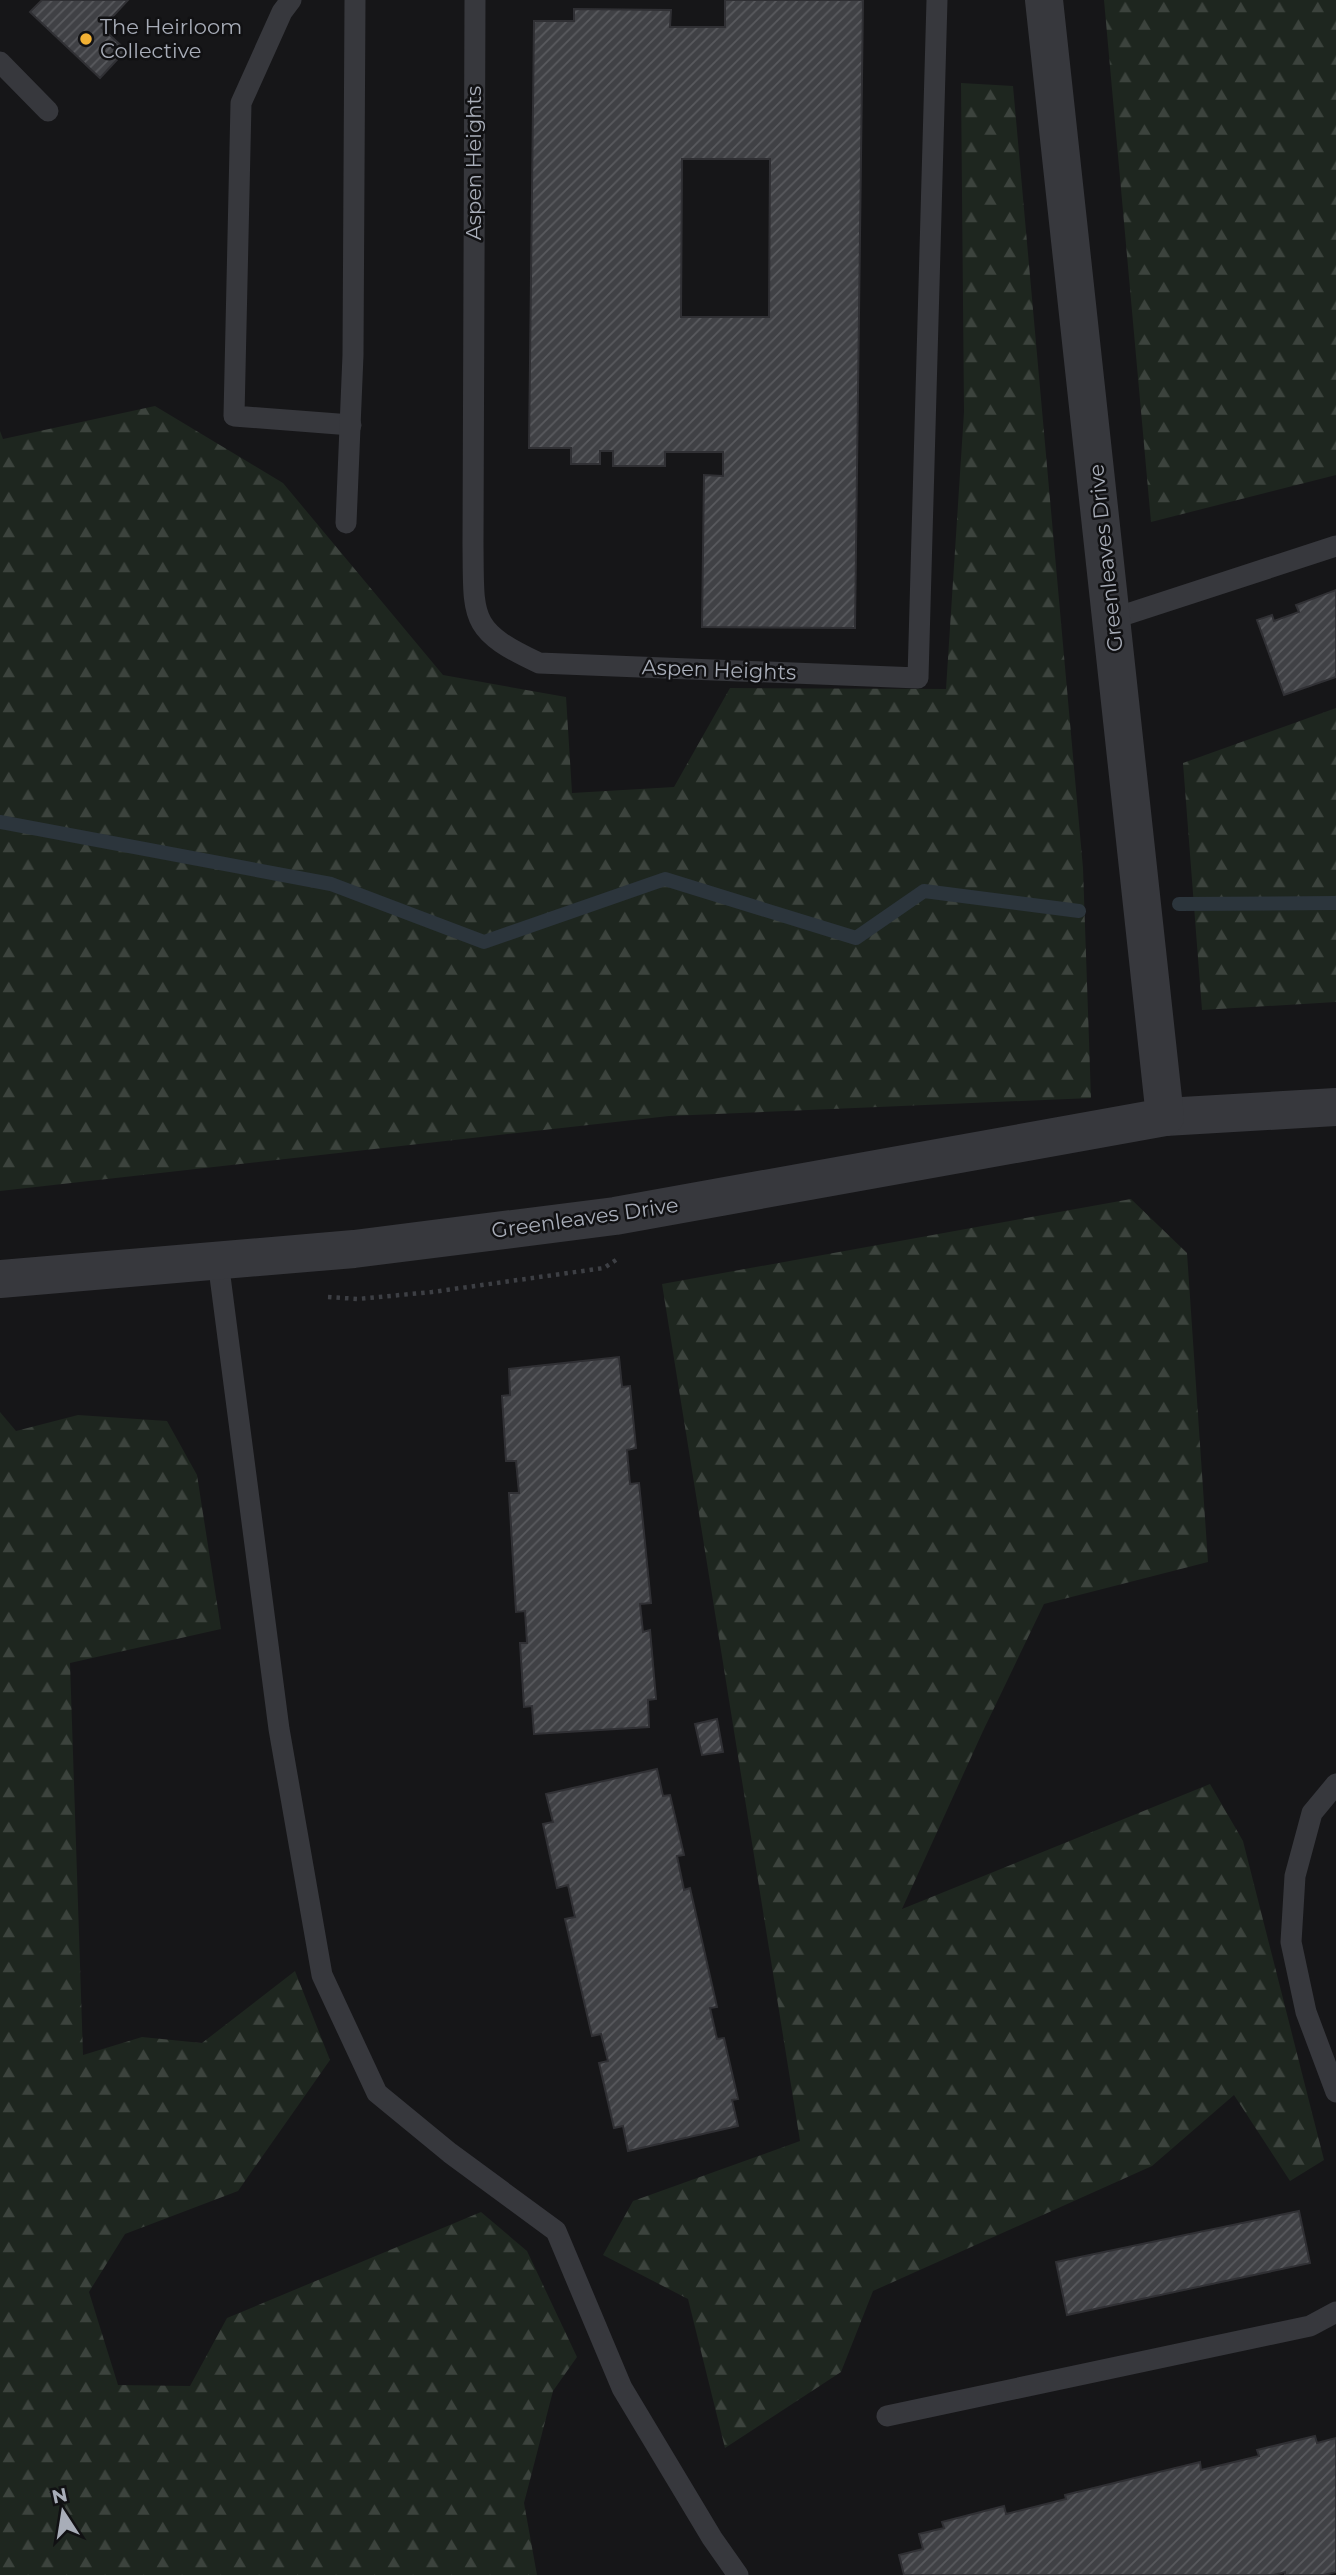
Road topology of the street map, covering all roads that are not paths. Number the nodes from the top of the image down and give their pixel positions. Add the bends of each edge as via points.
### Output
1 (291, 0) edge
2 (355, 0) edge
3 (475, 0) edge
4 (937, 0) edge
5 (1044, 0) edge
6 (0, 62) edge
7 (48, 111) dead end
8 (351, 425) junction
9 (346, 523) dead end
10 (1336, 546) edge
11 (1112, 619) junction
12 (1336, 1107) edge
13 (1165, 1117) junction
14 (218, 1261) junction
15 (0, 1279) edge
16 (1336, 1784) edge
17 (1336, 2092) edge
18 (1336, 2312) edge
19 (887, 2416) dead end
20 (738, 2575) edge

1 - 8 lane via 241,103 234,416
2 - 8 lane
3 - 4 lane, Aspen Heights via 473,545 474,599 481,626 506,648 539,663 918,678
5 - 11 street, Greenleaves Drive
6 - 7 lane
8 - 9 lane
10 - 11 lane
11 - 13 street, Greenleaves Drive
12 - 13 street, Greenleaves Drive
13 - 14 street, Greenleaves Drive via 615,1216
14 - 15 street, Greenleaves Drive
14 - 20 lane via 279,1729 322,1975 377,2093 556,2231 622,2388
16 - 17 lane via 1312,1813 1295,1876 1291,1942 1306,2012
18 - 19 lane via 1310,2326

